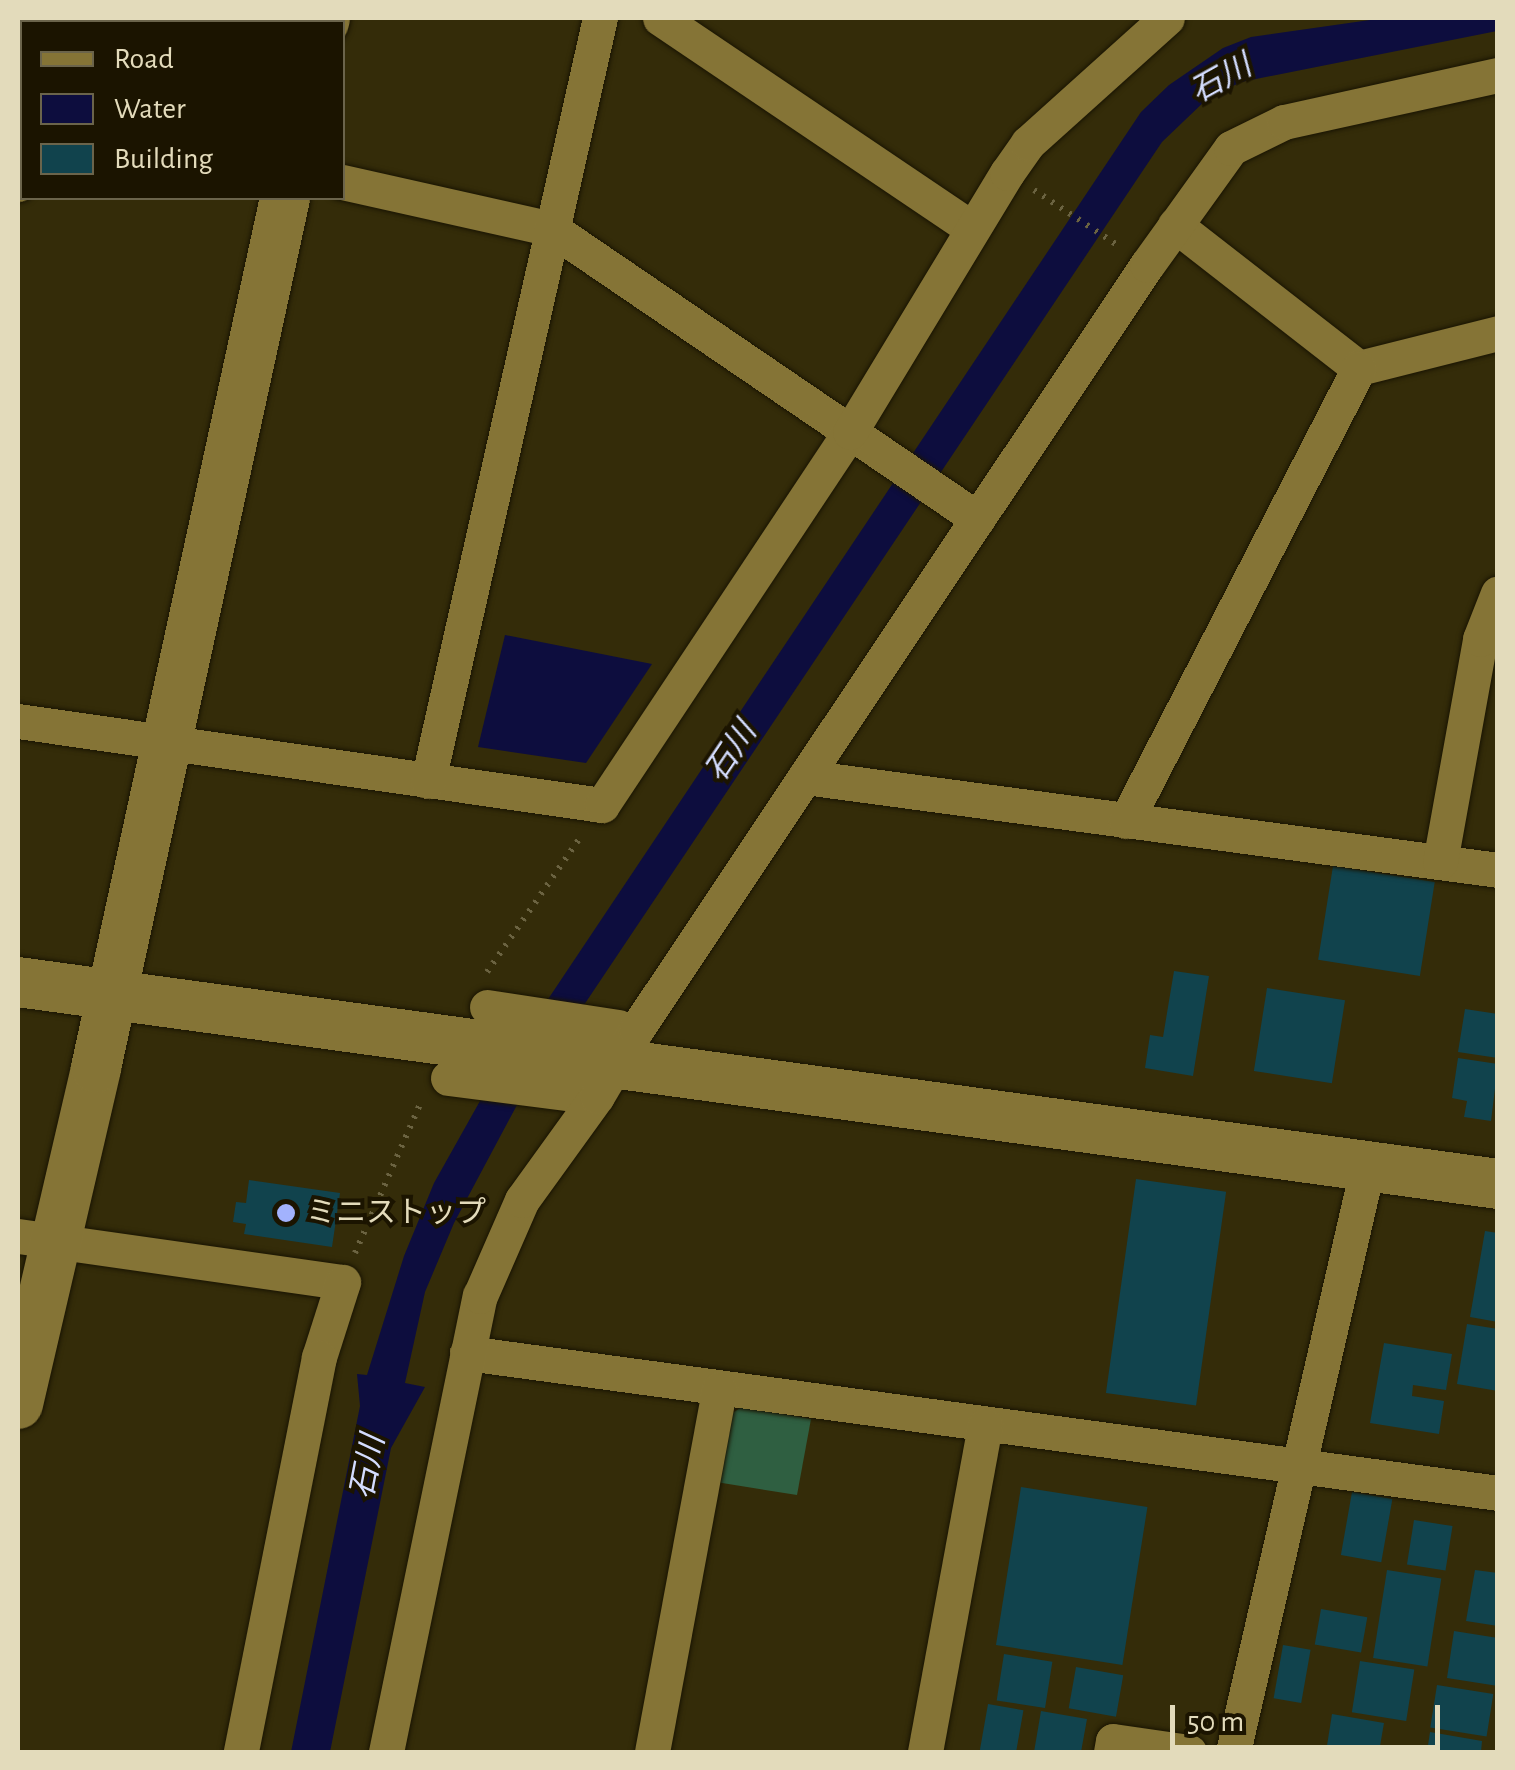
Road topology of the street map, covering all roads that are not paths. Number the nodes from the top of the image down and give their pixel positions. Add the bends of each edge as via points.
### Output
1 (600, 18) edge
2 (660, 18) edge
3 (1168, 18) edge
4 (1498, 75) edge
5 (345, 183) edge
6 (286, 200) edge
7 (1175, 225) junction
8 (970, 227) junction
9 (552, 230) junction
10 (1498, 333) edge
11 (1359, 368) junction
12 (856, 437) junction
13 (978, 519) junction
14 (1498, 593) edge
15 (18, 722) edge
16 (164, 745) junction
17 (805, 778) junction
18 (428, 780) junction
19 (1126, 821) junction
20 (1440, 862) junction
21 (1498, 870) edge
22 (18, 982) edge
23 (111, 993) junction
24 (461, 1042) junction
25 (618, 1045) junction
26 (575, 1094) dead end
27 (1368, 1165) junction
28 (1498, 1184) edge
29 (36, 1239) edge
30 (467, 1353) junction
31 (719, 1389) junction
32 (18, 1404) edge
33 (985, 1425) junction
34 (1300, 1466) junction
35 (1498, 1493) edge
36 (241, 1752) edge
37 (386, 1752) edge
38 (652, 1752) edge
39 (925, 1752) edge
40 (1111, 1752) edge
41 (1190, 1752) edge
42 (1233, 1752) edge

1 - 9 street
2 - 8 street
3 - 8 street via 1028,144
4 - 7 street via 1284,122 1230,148
5 - 9 street
6 - 16 street
7 - 11 street
7 - 13 street
8 - 12 street
9 - 12 street
9 - 18 street
10 - 11 street
11 - 19 street
12 - 13 street
12 - 18 street via 602,805
13 - 17 street
14 - 20 street via 1480,638
15 - 16 street
16 - 18 street
16 - 23 street
17 - 19 street
17 - 25 street
19 - 20 street
20 - 21 street
22 - 23 street
23 - 24 street
23 - 29 street
24 - 25 street
24 - 26 street
25 - 27 street
25 - 30 street via 522,1200 480,1296
27 - 28 street
27 - 34 street
29 - 32 street
29 - 36 street via 342,1282 318,1357
30 - 31 street
30 - 37 street
31 - 33 street
31 - 38 street
33 - 34 street
33 - 39 street
34 - 35 street
34 - 42 street
40 - 41 street via 1114,1741

